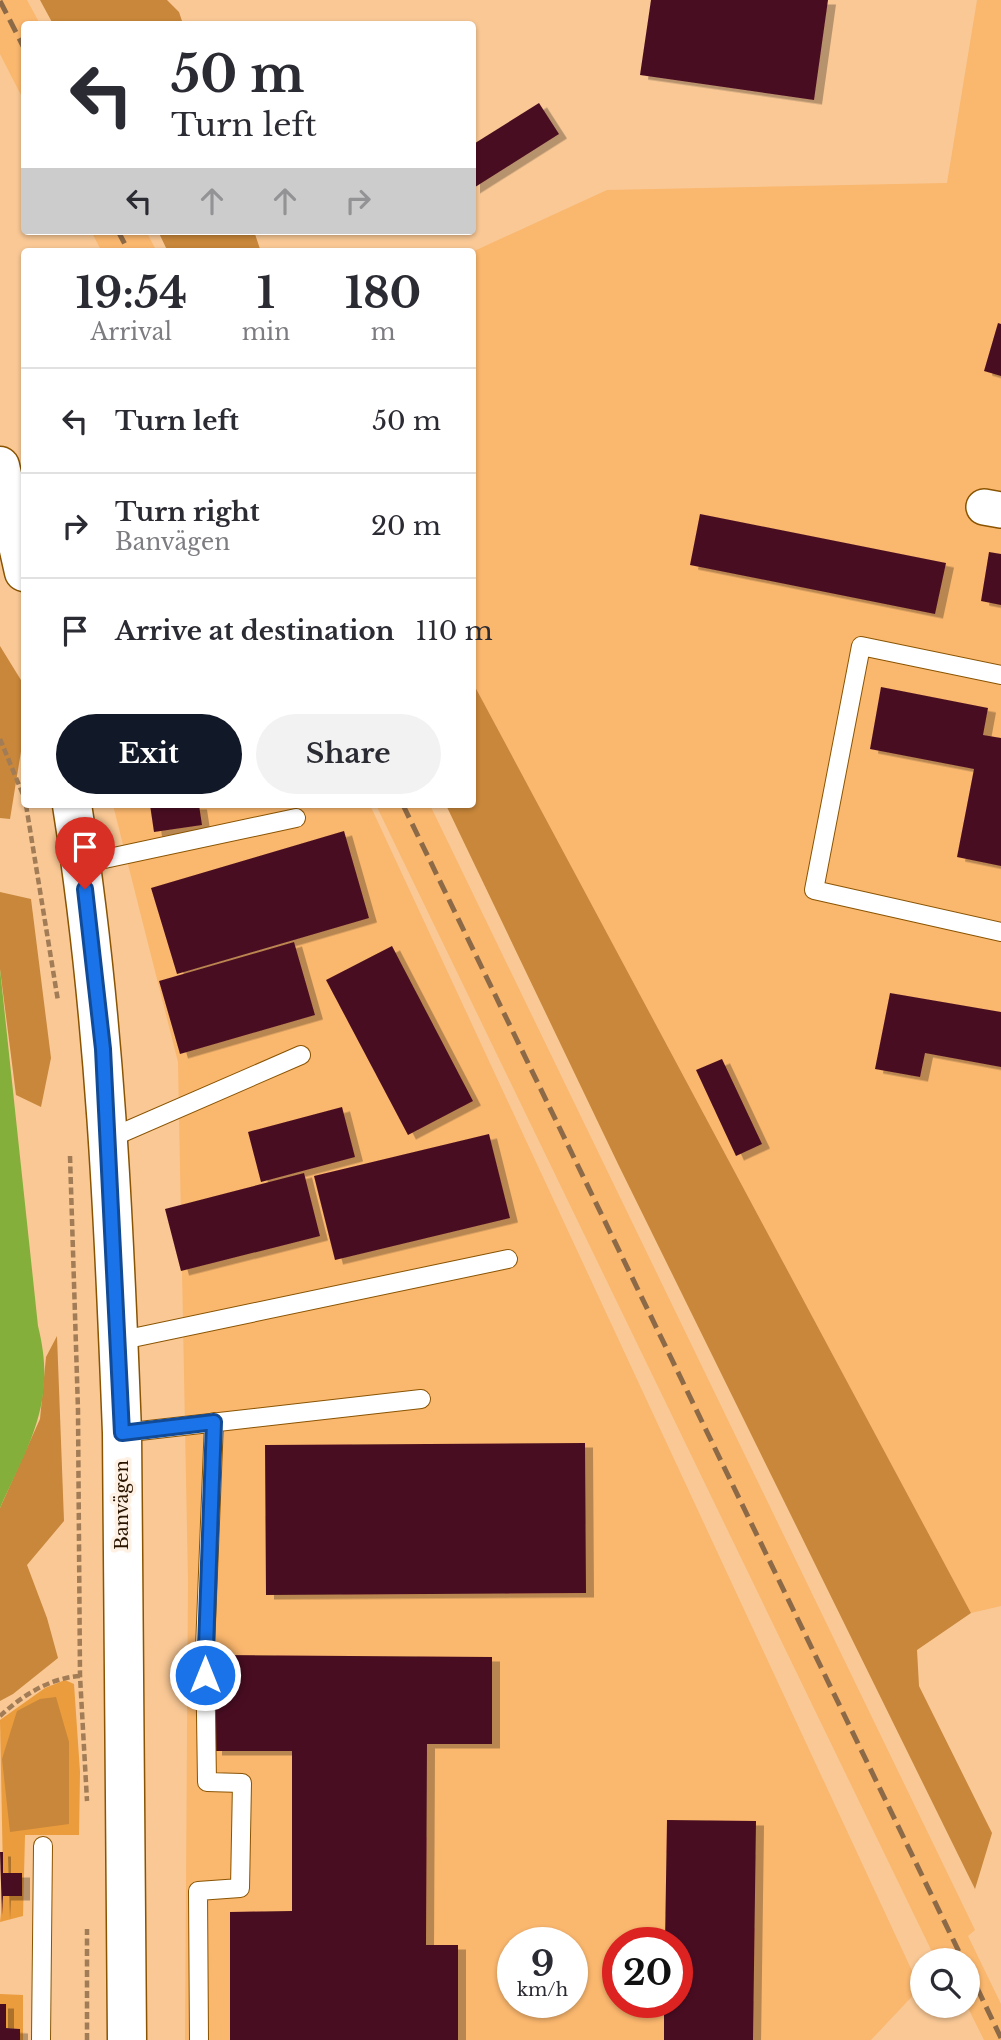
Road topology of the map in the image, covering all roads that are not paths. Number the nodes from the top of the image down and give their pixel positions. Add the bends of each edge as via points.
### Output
1 (0, 466) edge
2 (20, 527) edge
3 (1001, 675) edge
4 (72, 808) edge
5 (296, 818) dead end
6 (81, 864) junction
7 (1001, 932) edge
8 (301, 1055) dead end
9 (108, 1139) junction
10 (508, 1259) dead end
11 (118, 1340) junction
12 (421, 1399) dead end
13 (214, 1422) junction
14 (122, 1433) junction
15 (43, 1846) dead end
16 (41, 2040) edge
17 (127, 2040) edge
18 (199, 2040) edge

1 - 2 street
3 - 7 lane via 862,646 814,890
4 - 6 street, Banvägen
5 - 6 lane
6 - 9 street, Banvägen via 103,1049
8 - 9 lane
9 - 11 street, Banvägen
10 - 11 lane
11 - 14 street, Banvägen
12 - 13 lane
13 - 14 lane
13 - 18 lane via 205,1648 207,1782 242,1783 240,1888 198,1891
14 - 17 street, Banvägen
15 - 16 lane

